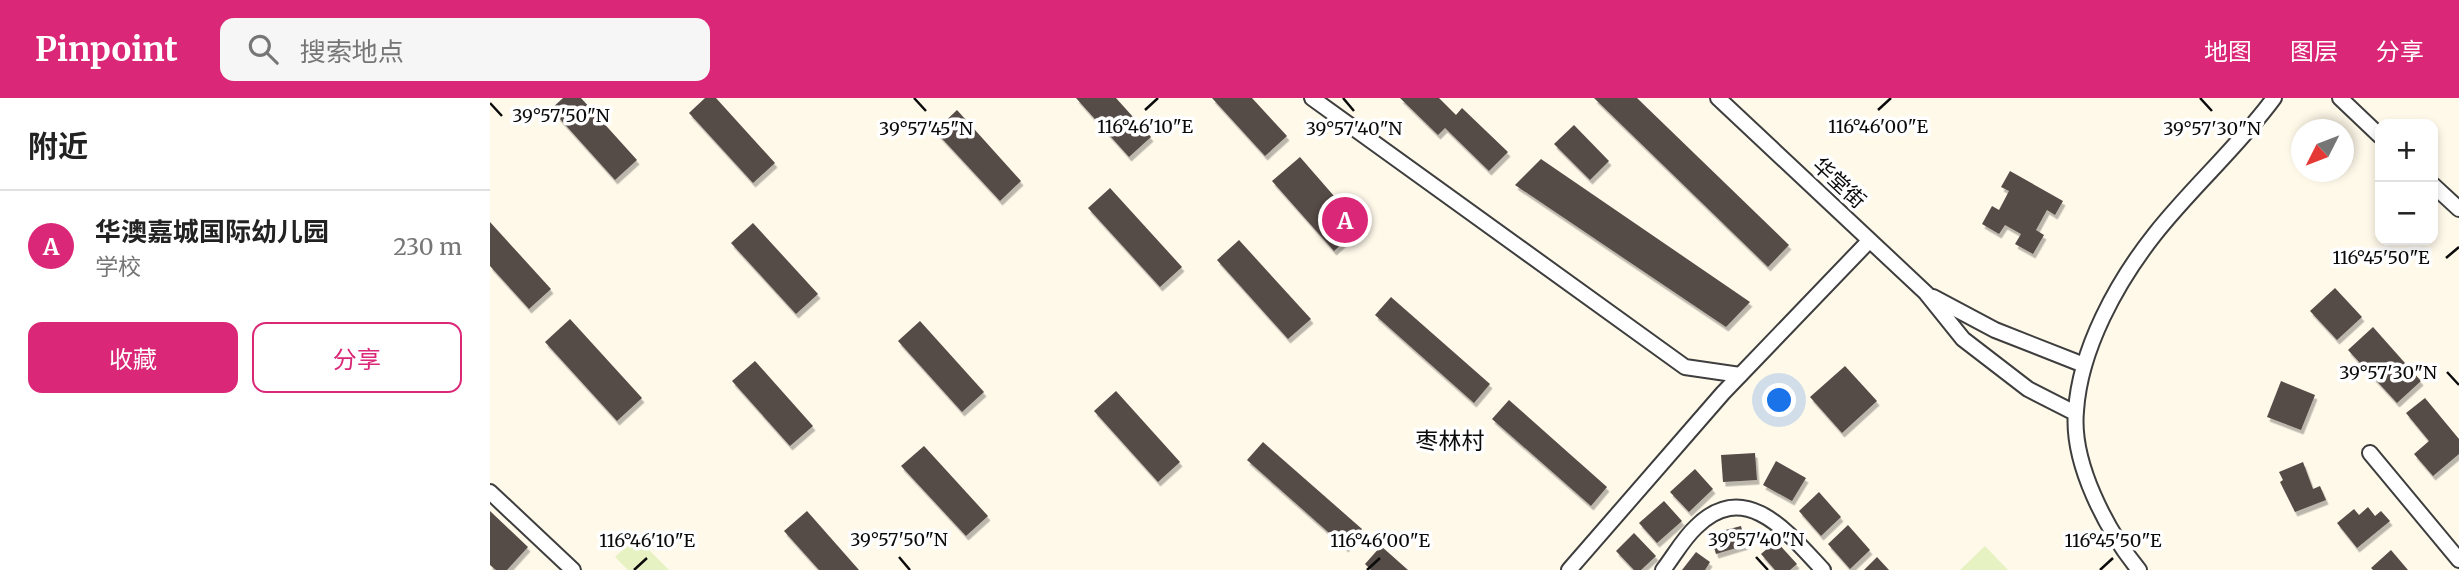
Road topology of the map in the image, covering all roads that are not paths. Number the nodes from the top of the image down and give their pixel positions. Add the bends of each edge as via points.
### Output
1 (1312, 98) edge
2 (1718, 98) edge
3 (2274, 98) edge
4 (2340, 98) edge
5 (2375, 131) edge
6 (2438, 190) edge
7 (2459, 209) edge
8 (1869, 241) junction
9 (1926, 293) junction
10 (2084, 365) junction
11 (1741, 375) junction
12 (2075, 412) junction
13 (2370, 453) dead end
14 (490, 492) edge
15 (2459, 560) edge
16 (573, 570) edge
17 (1569, 570) edge
18 (1663, 570) edge
19 (1823, 570) edge
20 (2138, 570) edge

1 - 11 street via 1685,366
2 - 8 street, 华堂街
3 - 10 street via 2154,235 2114,296
4 - 5 street
6 - 7 street
8 - 9 street, 华堂街
8 - 11 street
9 - 10 street via 1995,330
9 - 12 street via 1963,339 1993,365
10 - 12 street
11 - 17 street
12 - 20 street via 2082,462 2102,518
13 - 15 street
14 - 16 street
18 - 19 street via 1696,526 1714,513 1738,507 1763,512

